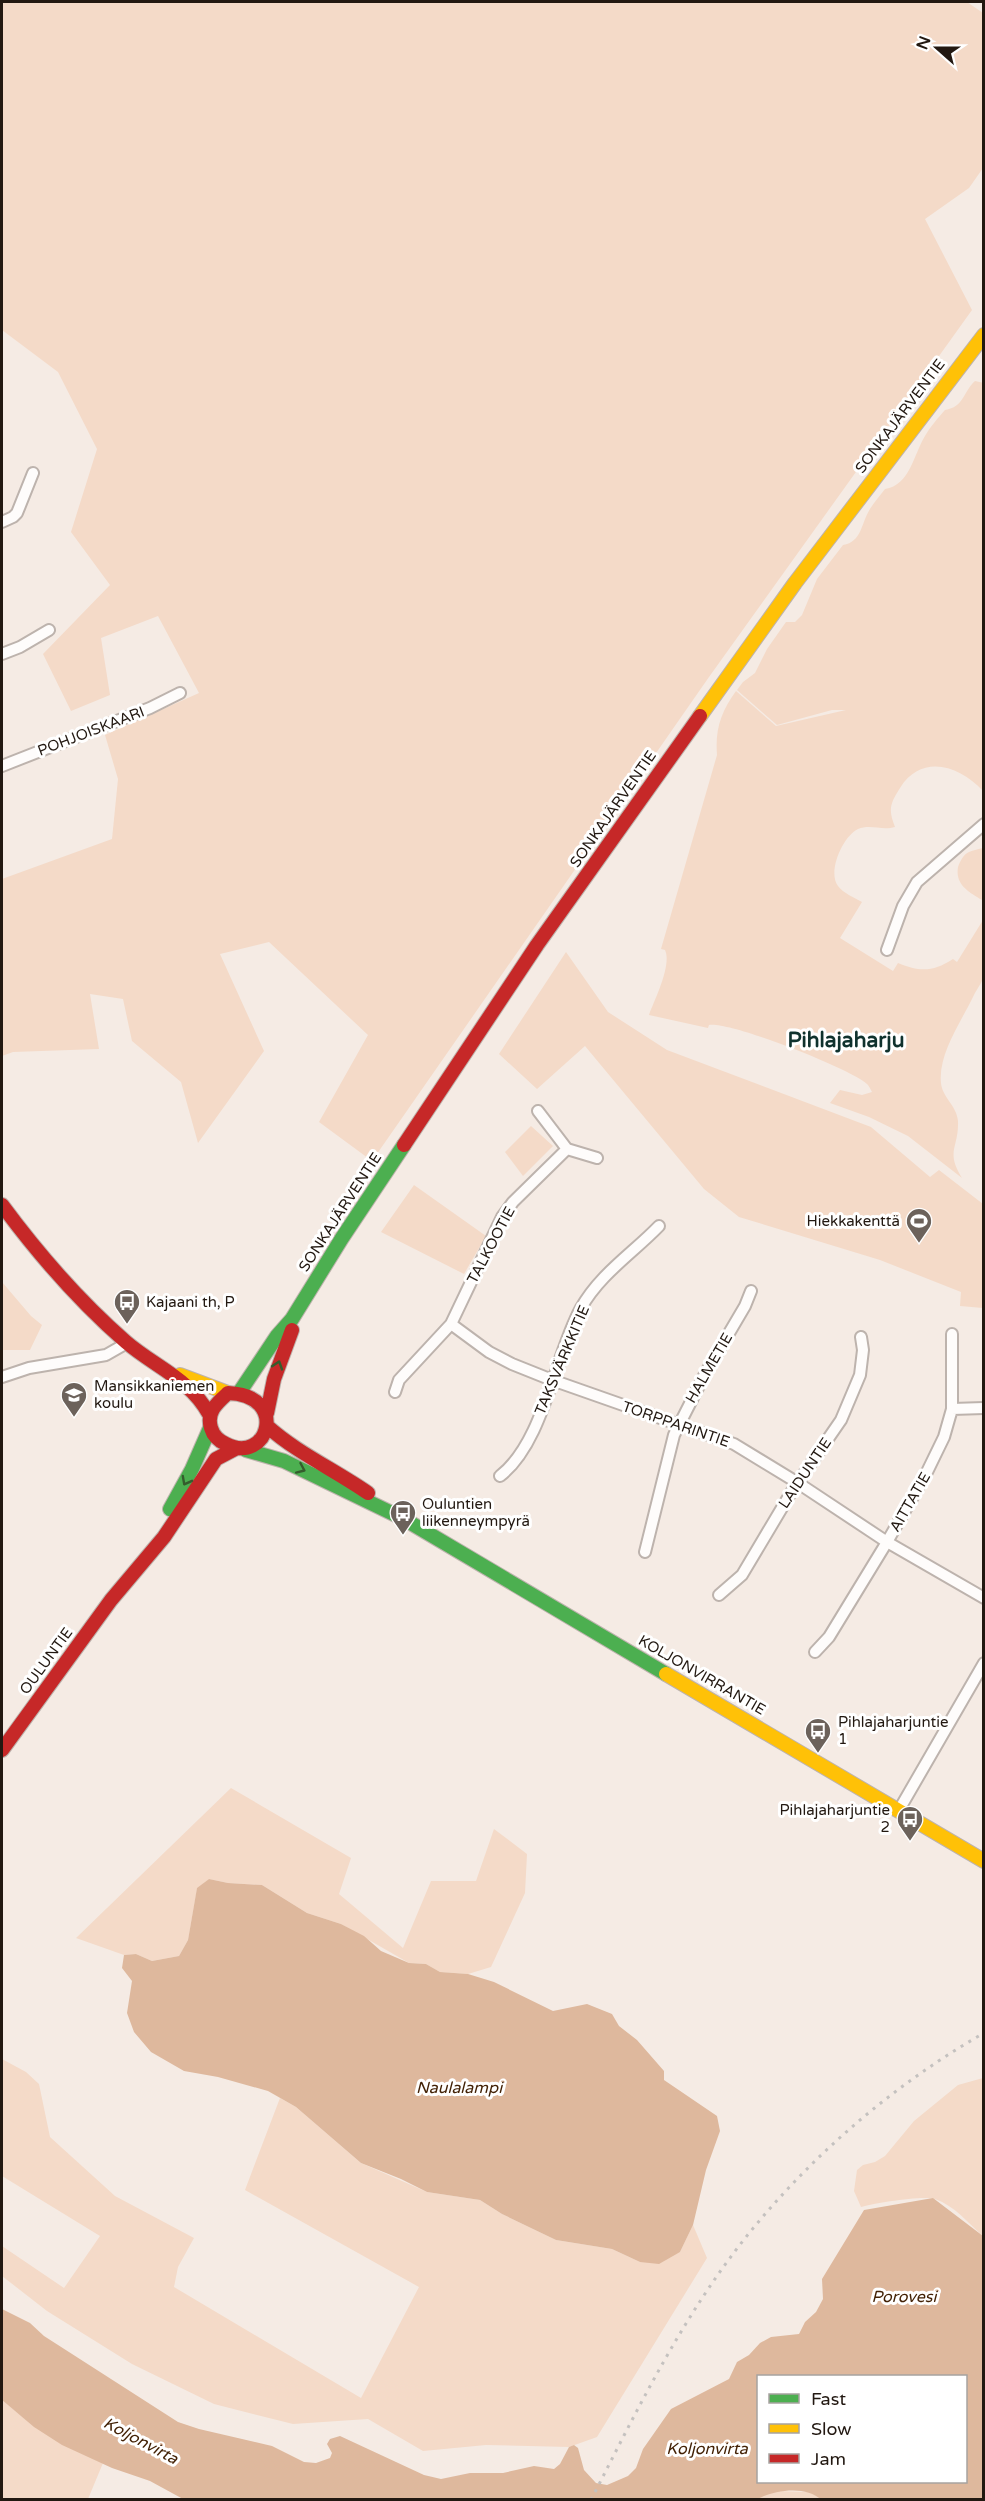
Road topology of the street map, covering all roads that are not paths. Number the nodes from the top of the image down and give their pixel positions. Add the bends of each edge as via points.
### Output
1 (984, 335) edge
2 (33, 473) dead end
3 (2, 522) edge
4 (49, 630) dead end
5 (2, 654) edge
6 (180, 693) dead end
7 (2, 766) edge
8 (984, 824) edge
9 (887, 950) dead end
10 (538, 1111) dead end
11 (567, 1149) junction
12 (597, 1158) dead end
13 (2, 1205) edge
14 (660, 1226) dead end
15 (751, 1292) dead end
16 (292, 1319) junction
17 (451, 1324) junction
18 (952, 1334) dead end
19 (861, 1337) dead end
20 (127, 1343) junction
21 (164, 1368) junction
22 (2, 1377) edge
23 (552, 1380) junction
24 (395, 1392) dead end
25 (234, 1393) junction
26 (984, 1408) edge
27 (952, 1409) junction
28 (267, 1420) junction
29 (209, 1421) junction
30 (679, 1424) junction
31 (240, 1449) junction
32 (500, 1476) dead end
33 (798, 1483) junction
34 (404, 1519) junction
35 (887, 1542) junction
36 (645, 1552) dead end
37 (118, 1592) junction
38 (719, 1595) dead end
39 (984, 1598) edge
40 (815, 1652) dead end
41 (984, 1663) edge
42 (2, 1750) edge
43 (899, 1810) junction
44 (984, 1861) edge

1 - 16 main road, SONKAJÄRVENTIE via 795,583 537,945
2 - 3 street via 17,513
4 - 5 street
6 - 7 street, POHJOISKAARI
8 - 9 street via 917,882 903,906
10 - 11 street
11 - 12 street
11 - 17 street, TALKOOTIE via 502,1217
13 - 20 main road via 42,1257
14 - 23 street, TAKSVÄRKKITIE via 591,1293 575,1321
15 - 30 street, HALMETIE
16 - 25 main road, SONKAJÄRVENTIE via 282,1328 260,1366
28 -> 16 main road, SONKAJÄRVENTIE via 274,1379 292,1330
17 - 23 street, TORPPARINTIE via 489,1352
17 - 24 street, TALKOOTIE via 399,1380
18 - 27 street, AITTATIE
19 - 33 street, LAIDUNTIE via 862,1363 850,1401
20 - 21 main road
20 - 22 street via 113,1353 29,1368
21 - 25 main road
21 - 29 main road via 205,1404
23 - 30 street, TORPPARINTIE
23 - 32 street, TAKSVÄRKKITIE via 525,1445 512,1466
25 - 28 main road via 255,1399
25 - 29 main road via 213,1405
26 - 27 street
27 - 35 street, AITTATIE via 937,1454
28 - 31 main road via 264,1436 257,1444
28 - 34 main road, KOLJONVIRRANTIE via 277,1436 341,1474
29 - 31 main road via 214,1437
29 -> 37 main road, OULUNTIE via 177,1498
30 - 33 street, TORPPARINTIE via 734,1444
30 - 36 street, HALMETIE
31 -> 34 main road, KOLJONVIRRANTIE via 295,1466
31 - 37 main road, OULUNTIE via 216,1458 164,1537
33 - 35 street, TORPPARINTIE
33 - 38 street, LAIDUNTIE via 742,1575
34 - 43 main road, KOLJONVIRRANTIE
35 - 39 street, TORPPARINTIE
35 - 40 street, AITTATIE via 829,1637
37 - 42 main road, OULUNTIE
41 - 43 street
43 - 44 main road, KOLJONVIRRANTIE

